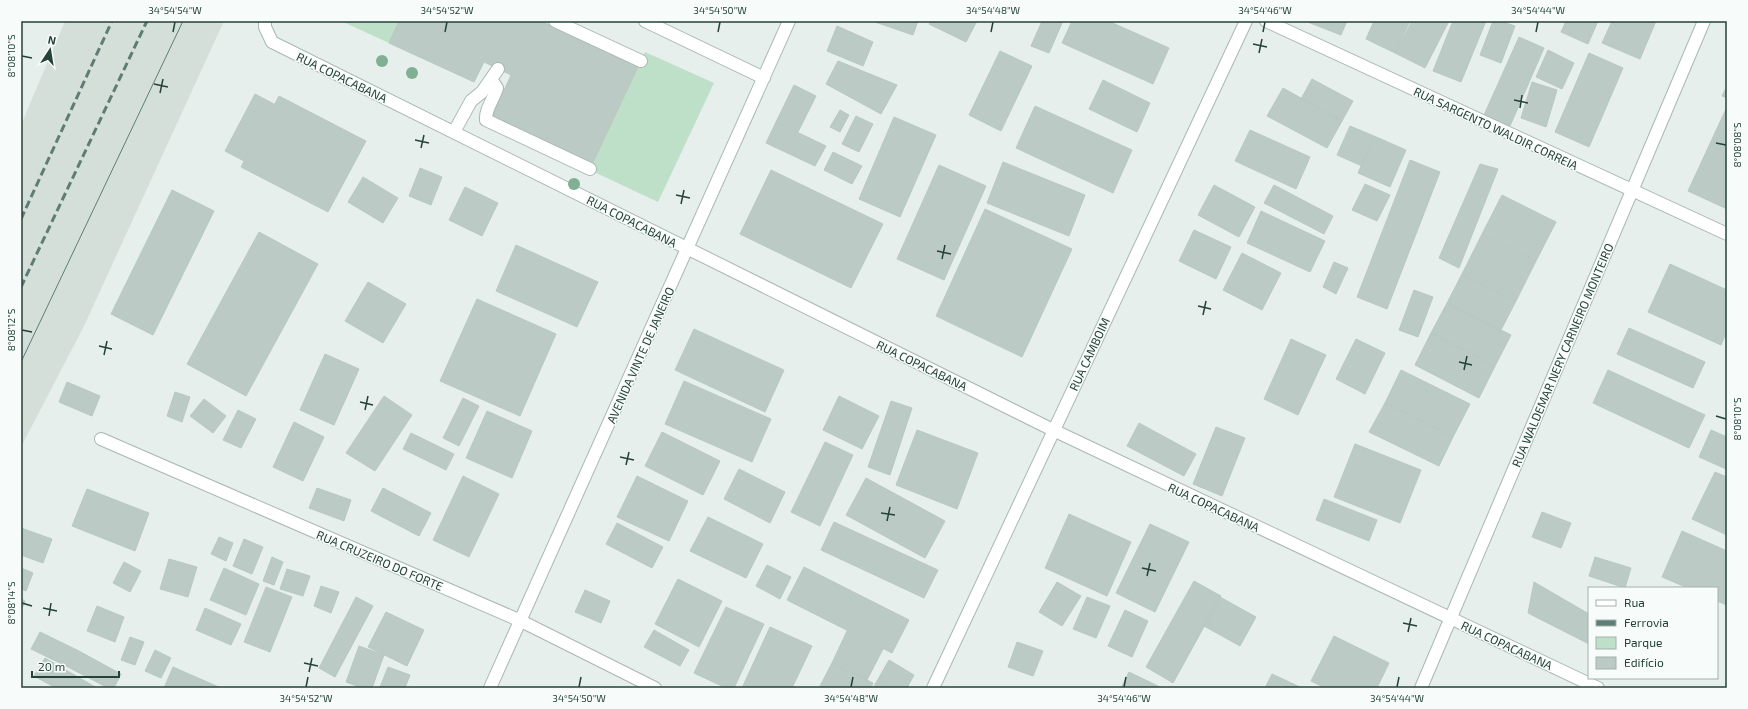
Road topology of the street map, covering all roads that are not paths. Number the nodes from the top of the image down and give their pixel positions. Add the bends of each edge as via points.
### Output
1 (265, 21) edge
2 (555, 21) edge
3 (645, 21) edge
4 (789, 21) edge
5 (1246, 21) edge
6 (1266, 21) edge
7 (1704, 21) edge
8 (641, 61) dead end
9 (764, 78) junction
10 (454, 132) junction
11 (590, 169) dead end
12 (1632, 191) junction
13 (1727, 234) edge
14 (687, 249) junction
15 (1053, 430) junction
16 (101, 439) dead end
17 (1450, 619) junction
18 (521, 621) junction
19 (490, 688) edge
20 (655, 688) edge
21 (933, 688) edge
22 (1420, 688) edge
23 (1598, 688) edge

1 - 10 street, RUA COPACABANA via 272,42
2 - 8 street
3 - 9 street
4 - 9 street, AVENIDA VINTE DE JANEIRO
5 - 15 street, RUA CAMBOIM
6 - 12 street, RUA SARGENTO WALDIR CORREIA
7 - 12 street, RUA WALDEMAR NERY CARNEIRO MONTEIRO
9 - 14 street, AVENIDA VINTE DE JANEIRO
10 - 11 street via 471,101 482,92 494,74 497,88 486,113 486,120
10 - 14 street, RUA COPACABANA
12 - 13 street, RUA SARGENTO WALDIR CORREIA
12 - 17 street, RUA WALDEMAR NERY CARNEIRO MONTEIRO
14 - 15 street, RUA COPACABANA
14 - 18 street, AVENIDA VINTE DE JANEIRO
15 - 17 street, RUA COPACABANA
15 - 21 street, RUA CAMBOIM
16 - 18 street, RUA CRUZEIRO DO FORTE
17 - 22 street, RUA WALDEMAR NERY CARNEIRO MONTEIRO
17 - 23 street, RUA COPACABANA
18 - 19 street, AVENIDA VINTE DE JANEIRO
18 - 20 street, RUA CRUZEIRO DO FORTE

